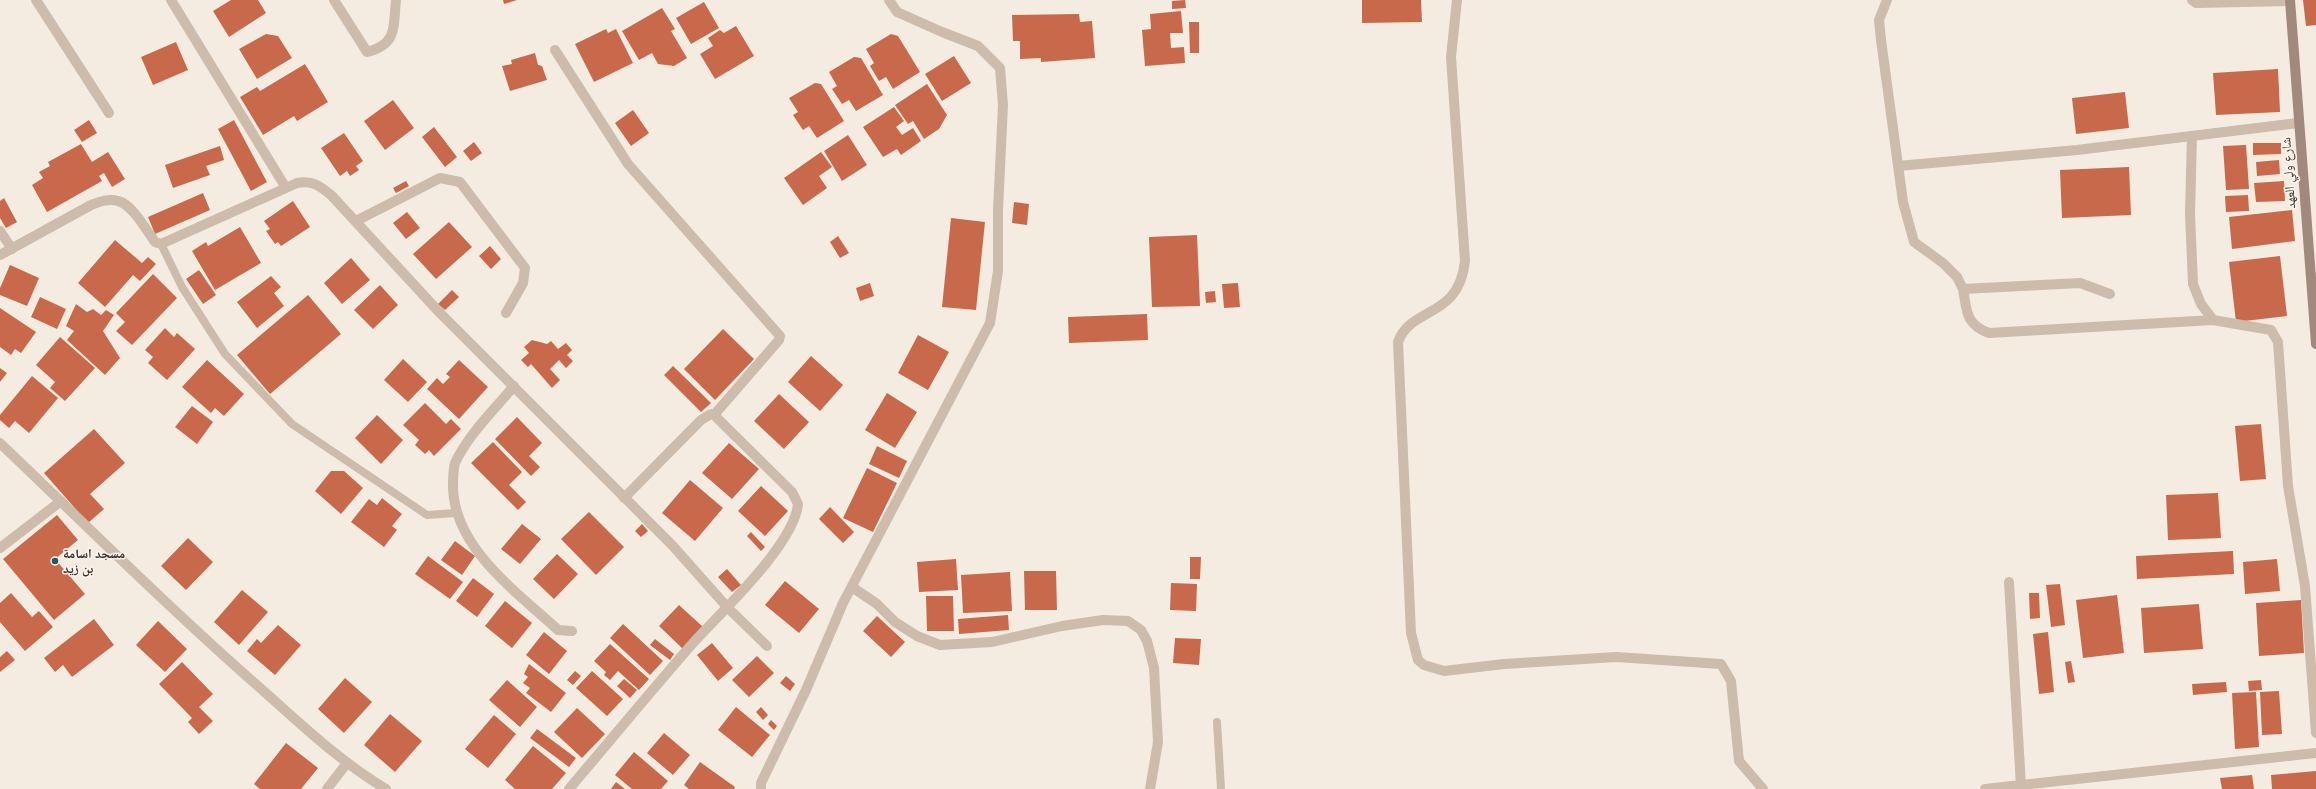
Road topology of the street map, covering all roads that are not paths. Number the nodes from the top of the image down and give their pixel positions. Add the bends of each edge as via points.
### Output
1 (36, 0) edge
2 (170, 0) edge
3 (334, 0) edge
4 (396, 0) edge
5 (890, 0) edge
6 (1457, 0) edge
7 (1887, 0) edge
8 (2192, 0) edge
9 (2290, 1) edge
10 (555, 50) dead end
11 (109, 112) dead end
12 (2298, 123) junction
13 (2192, 136) junction
14 (1898, 166) junction
15 (286, 188) junction
16 (356, 222) junction
17 (0, 231) edge
18 (162, 244) junction
19 (12, 249) junction
20 (0, 255) edge
21 (2312, 258) edge
22 (1963, 289) junction
23 (2110, 294) dead end
24 (506, 313) dead end
25 (2213, 320) junction
26 (2316, 344) edge
27 (514, 386) junction
28 (714, 415) junction
29 (0, 443) edge
30 (624, 498) junction
31 (61, 501) junction
32 (456, 513) junction
33 (0, 548) edge
34 (2009, 582) dead end
35 (852, 587) junction
36 (728, 608) junction
37 (572, 631) dead end
38 (766, 646) dead end
39 (1217, 722) dead end
40 (2316, 733) edge
41 (2316, 752) edge
42 (348, 763) junction
43 (2021, 786) junction
44 (327, 789) edge
45 (386, 789) edge
46 (569, 789) edge
47 (761, 789) edge
48 (1150, 789) edge
49 (1221, 789) edge
50 (1763, 789) edge
51 (1985, 789) edge

1 - 11 street
2 - 15 street
3 - 4 street via 367,52 381,48 393,34
5 - 35 street via 897,12 978,46 1000,68 1003,105 998,271 990,323
6 - 50 street via 1451,58 1464,276 1458,290 1448,300 1407,328 1398,342 1411,633 1415,653 1424,665 1444,671 1504,664 1616,657 1721,664 1731,681 1739,761
7 - 14 street via 1879,20
8 - 9 street via 2196,3
9 - 12 main road, شارع ولي العهد
10 - 28 street via 628,164 780,336
12 - 13 street
12 - 21 main road, شارع ولي العهد
13 - 14 street via 2077,150
13 - 25 street via 2190,214 2194,284 2201,304
14 - 22 street via 1903,202 1914,242 1943,263 1957,277
15 - 16 street via 308,181 318,185
15 - 18 street
16 - 24 street via 440,178 460,182 525,268 524,283
16 - 27 street via 440,313
17 - 19 street
18 - 19 street via 155,242 127,205 118,200 106,200 90,205
18 - 32 lane via 182,288 225,354 292,424 427,515
19 - 20 street
21 - 26 main road, شارع ولي العهد
22 - 23 street via 2080,283
22 - 25 street via 1968,316 1976,328 1989,333
25 - 40 street via 2271,330 2278,342 2288,486 2305,586
27 - 30 street
27 - 32 street via 469,441 455,464
28 - 30 street via 707,414
28 - 36 street via 792,492 798,504 783,541
29 - 31 street
30 - 36 street via 672,545
31 - 33 street
31 - 42 street via 210,644
32 - 37 street via 471,542 483,558 558,630
34 - 43 street
35 - 47 street via 761,782
35 - 48 street via 877,604 895,622 917,636 940,645 992,642 1062,626 1103,620 1128,622 1141,630 1147,641 1154,668 1158,735
36 - 38 street
36 - 46 street via 694,642
39 - 49 lane
41 - 43 street
42 - 44 street
42 - 45 street
43 - 51 street

